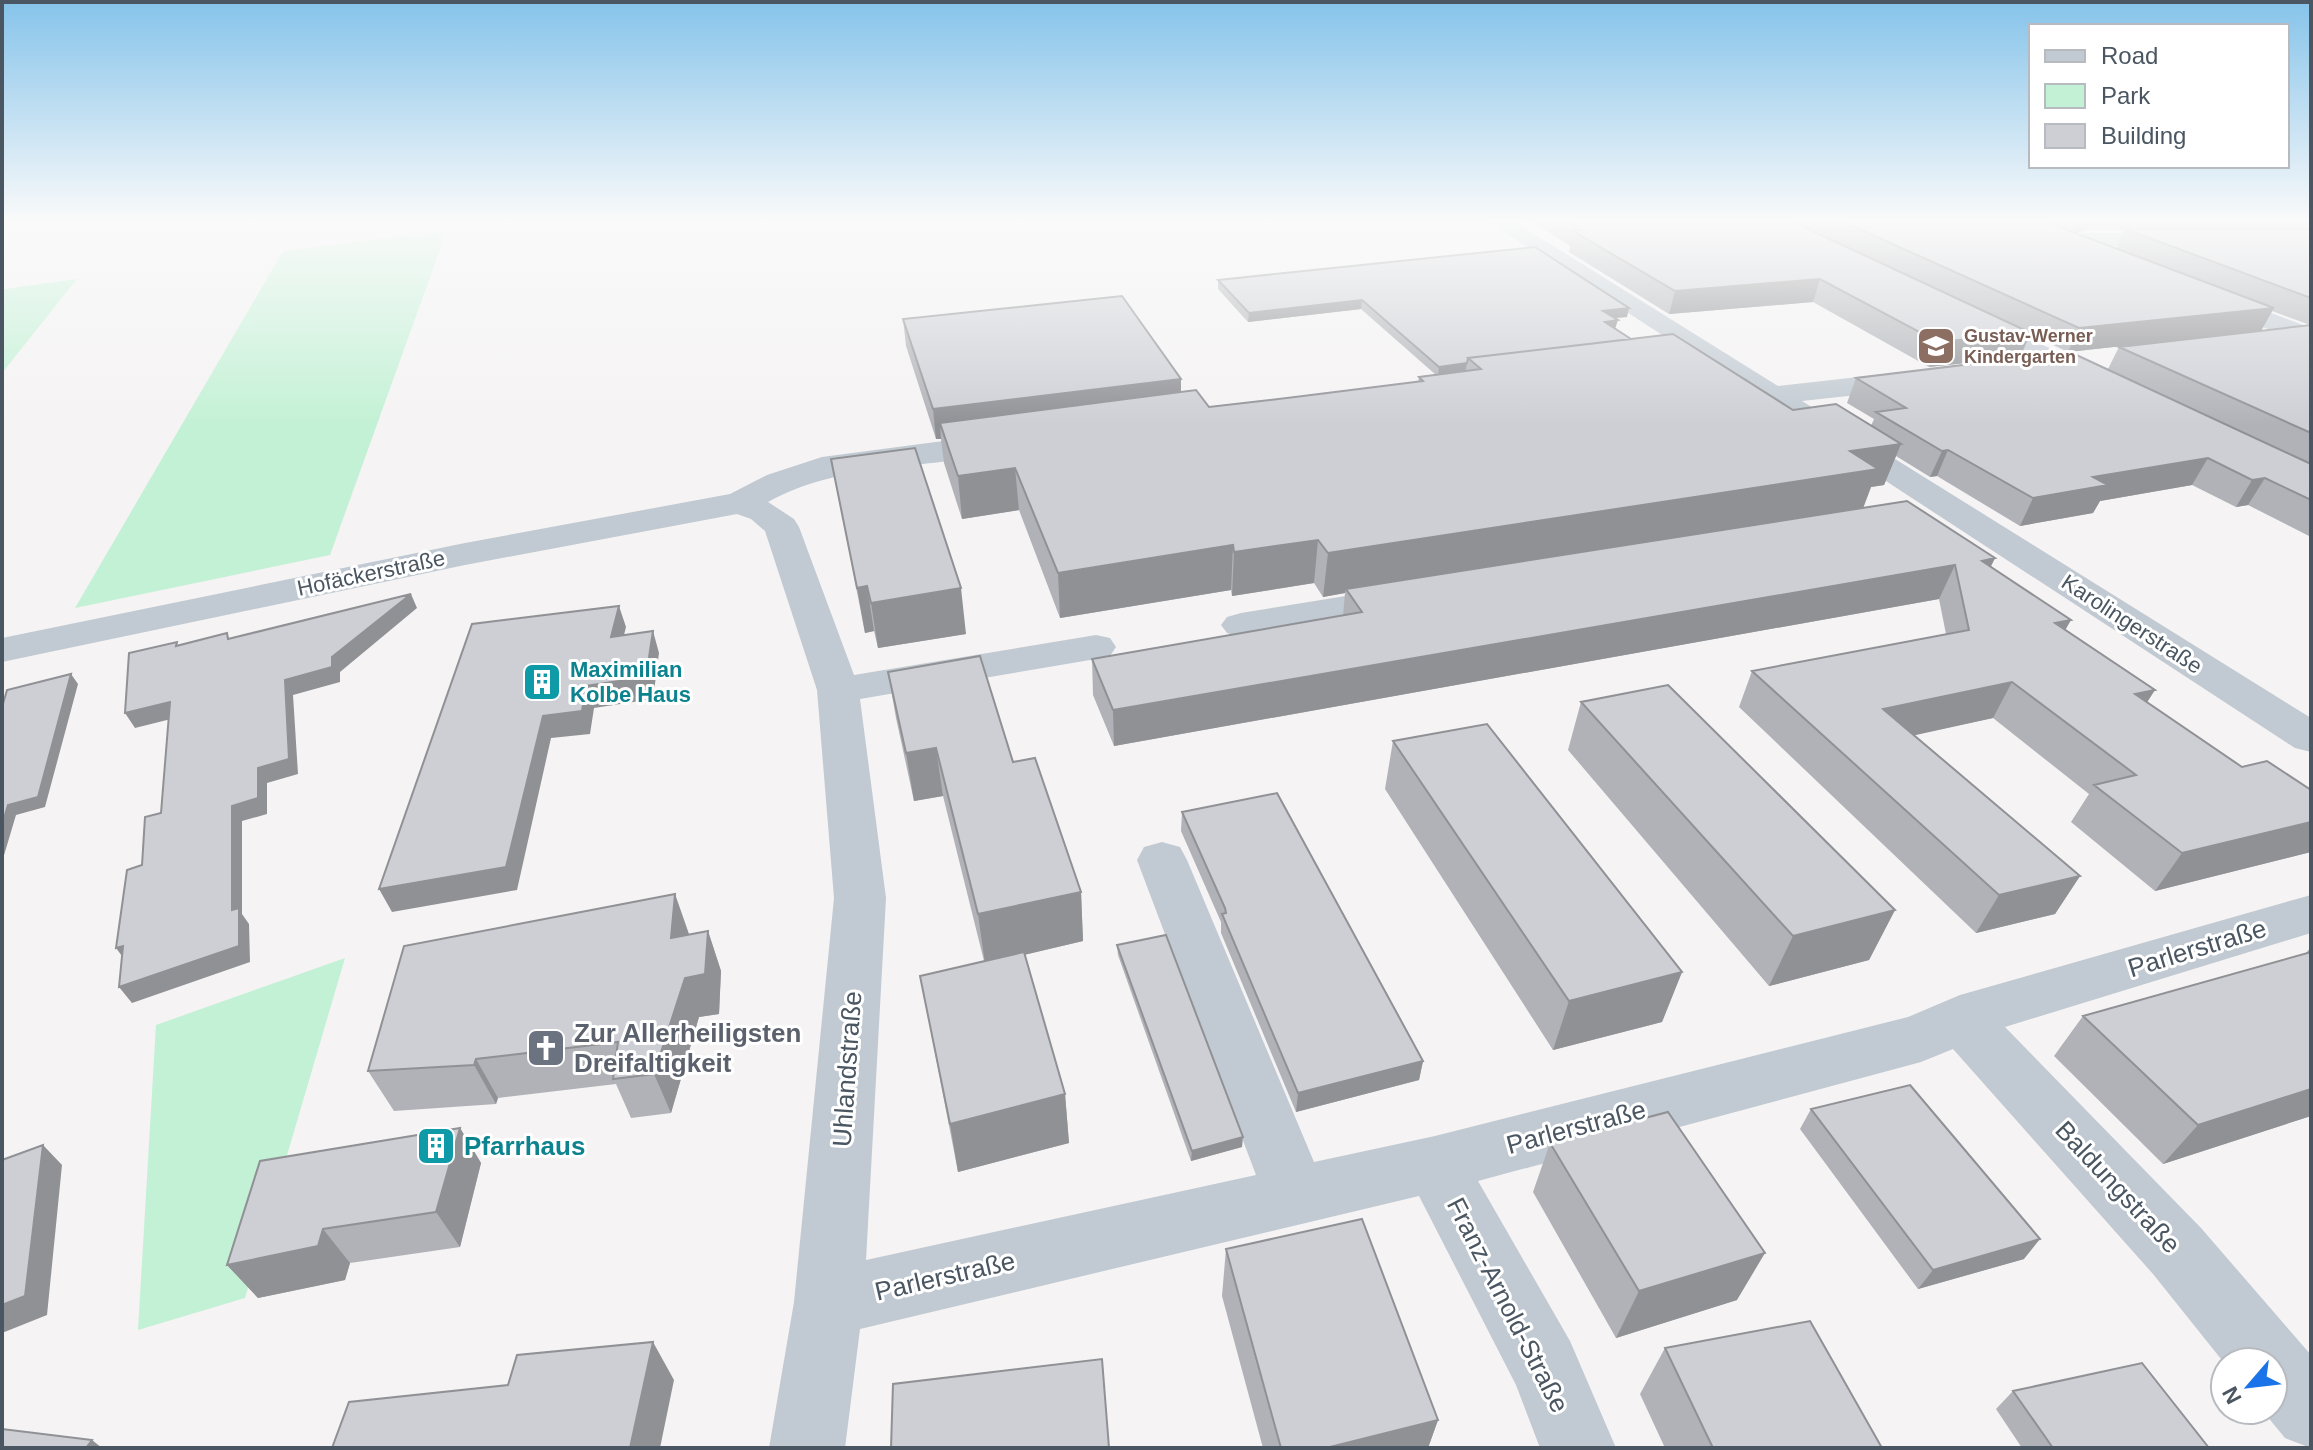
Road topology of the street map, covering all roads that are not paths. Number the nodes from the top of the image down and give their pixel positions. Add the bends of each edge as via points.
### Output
1 (1605, 290) edge
2 (2192, 291) edge
3 (1950, 310) edge
4 (2310, 337) edge
5 (2247, 344) edge
6 (1705, 354) junction
7 (2108, 359) edge
8 (1657, 360) edge
9 (2062, 364) junction
10 (2016, 369) edge
11 (1940, 377) edge
12 (2117, 390) edge
13 (1772, 395) junction
14 (1036, 439) edge
15 (740, 503) junction
16 (1953, 510) junction
17 (1896, 519) edge
18 (1438, 593) edge
19 (1241, 625) dead end
20 (1096, 647) dead end
21 (2, 650) edge
22 (838, 690) junction
23 (2311, 738) edge
24 (1162, 860) dead end
25 (2311, 914) edge
26 (1960, 1018) junction
27 (1435, 1164) junction
28 (1296, 1195) junction
29 (829, 1302) junction
30 (2256, 1346) edge
31 (2289, 1386) edge
32 (2311, 1412) edge
33 (807, 1448) edge
34 (1578, 1448) edge

1 - 6 street, Karolingerstraße
2 - 4 street
3 - 9 street
4 - 5 street
6 - 8 street
6 - 13 street, Karolingerstraße
7 - 9 street
9 - 10 street
9 - 12 street
11 - 13 street
13 - 16 street, Karolingerstraße
14 - 15 street via 822,467
15 - 21 street, Hofäckerstraße
15 - 22 street, Uhlandstraße via 781,527
16 - 17 street
16 - 23 street, Karolingerstraße
18 - 19 street
20 - 22 street
22 - 29 street, Uhlandstraße via 860,898
24 - 28 street
25 - 26 street, Parlerstraße
26 - 27 street, Parlerstraße via 1921,1038
26 - 30 street, Baldungstraße via 2177,1251
27 - 28 street, Parlerstraße
27 - 34 street, Franz-Arnold-Straße via 1545,1366
28 - 29 street, Parlerstraße
29 - 33 street, Uhlandstraße
31 - 32 street, Baldungstraße

